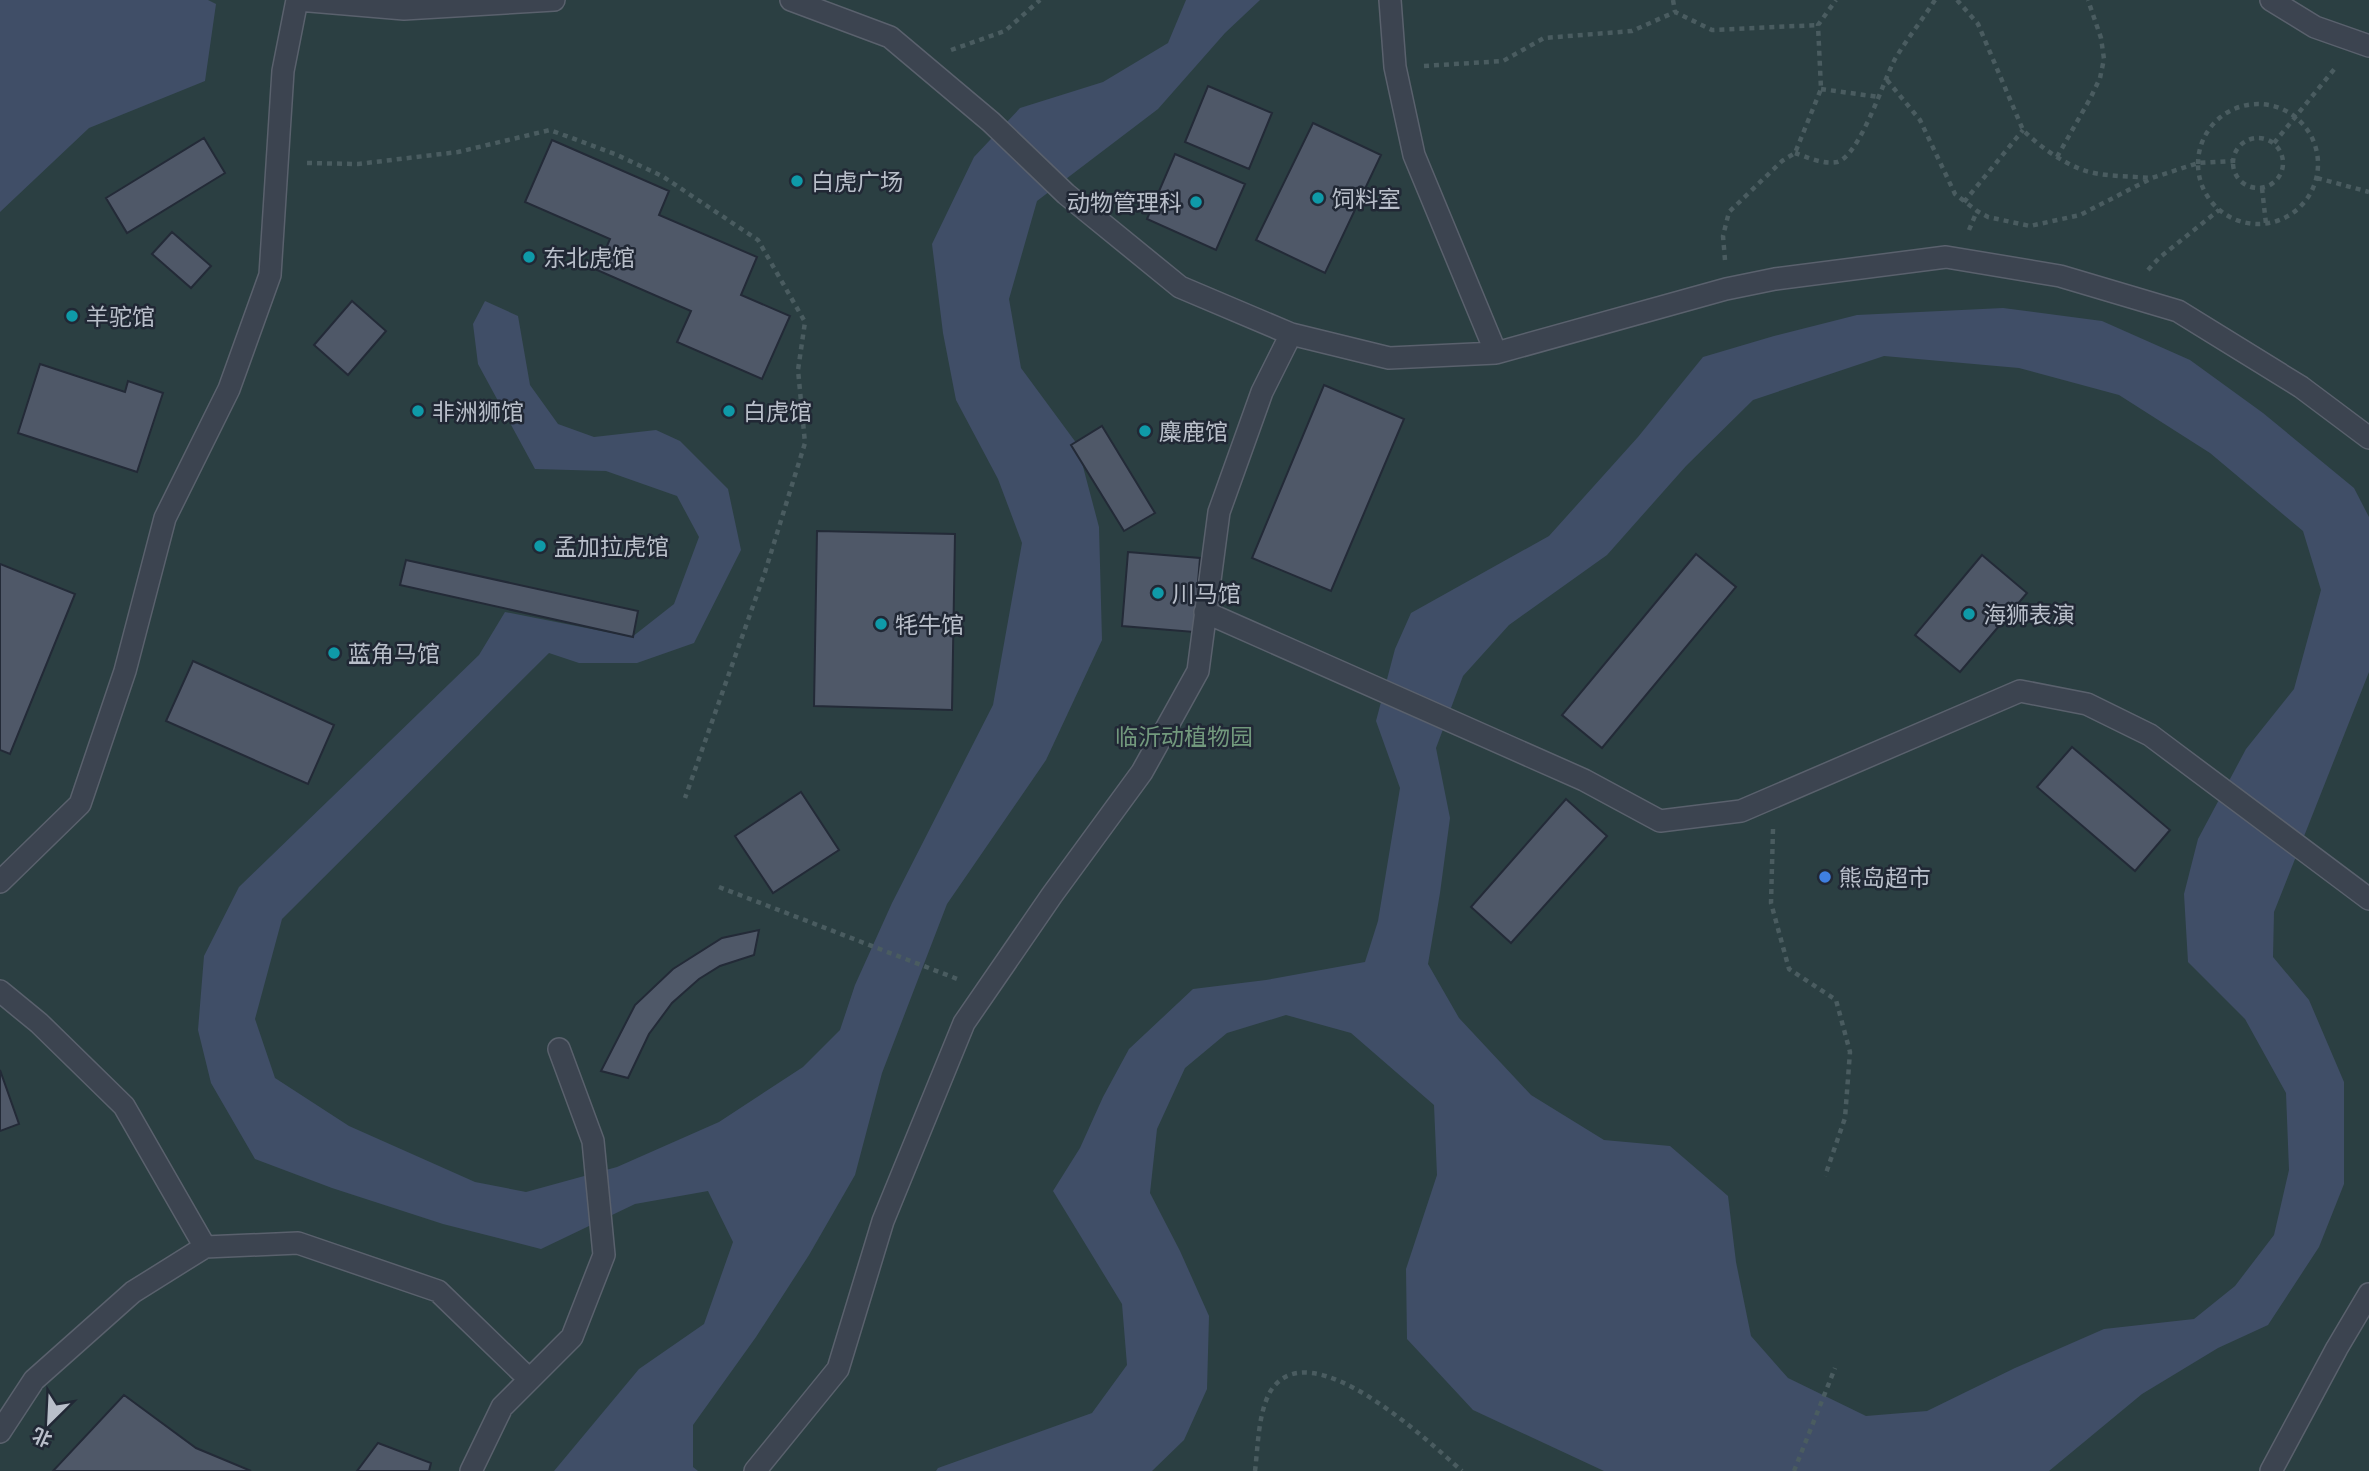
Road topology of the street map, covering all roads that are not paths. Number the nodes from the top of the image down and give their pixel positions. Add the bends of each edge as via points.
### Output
1 (297, 0) edge
2 (554, 0) edge
3 (791, 0) edge
4 (1390, 0) edge
5 (2271, 0) edge
6 (2363, 44) edge
7 (1291, 334) junction
8 (1496, 353) junction
9 (2369, 438) edge
10 (1205, 612) junction
11 (0, 882) edge
12 (2369, 899) edge
13 (0, 991) edge
14 (559, 1049) dead end
15 (205, 1247) junction
16 (2369, 1294) edge
17 (530, 1379) junction
18 (0, 1432) edge
19 (471, 1471) edge
20 (755, 1471) edge
21 (2271, 1471) edge

1 - 2 lane via 404,9
1 - 11 lane via 283,71 270,275 229,389 165,518 125,671 80,804
3 - 7 lane via 890,37 991,122 1066,194 1180,287
4 - 8 lane via 1395,67 1414,155
5 - 6 lane via 2315,27
7 - 8 lane via 1389,358
7 - 10 lane via 1262,392 1219,512
8 - 9 lane via 1726,289 1946,257 2060,276 2178,312 2301,387
10 - 12 lane via 1584,779 1660,821 1741,811 2020,691 2087,704 2150,735
10 - 20 lane via 1198,671 1142,772 964,1023 883,1221 838,1369
13 - 15 lane via 124,1106
14 - 17 lane via 593,1141 604,1255 572,1337
15 - 17 lane via 298,1243 438,1292
15 - 18 lane via 133,1292 34,1380
16 - 21 lane
17 - 19 lane via 502,1407

